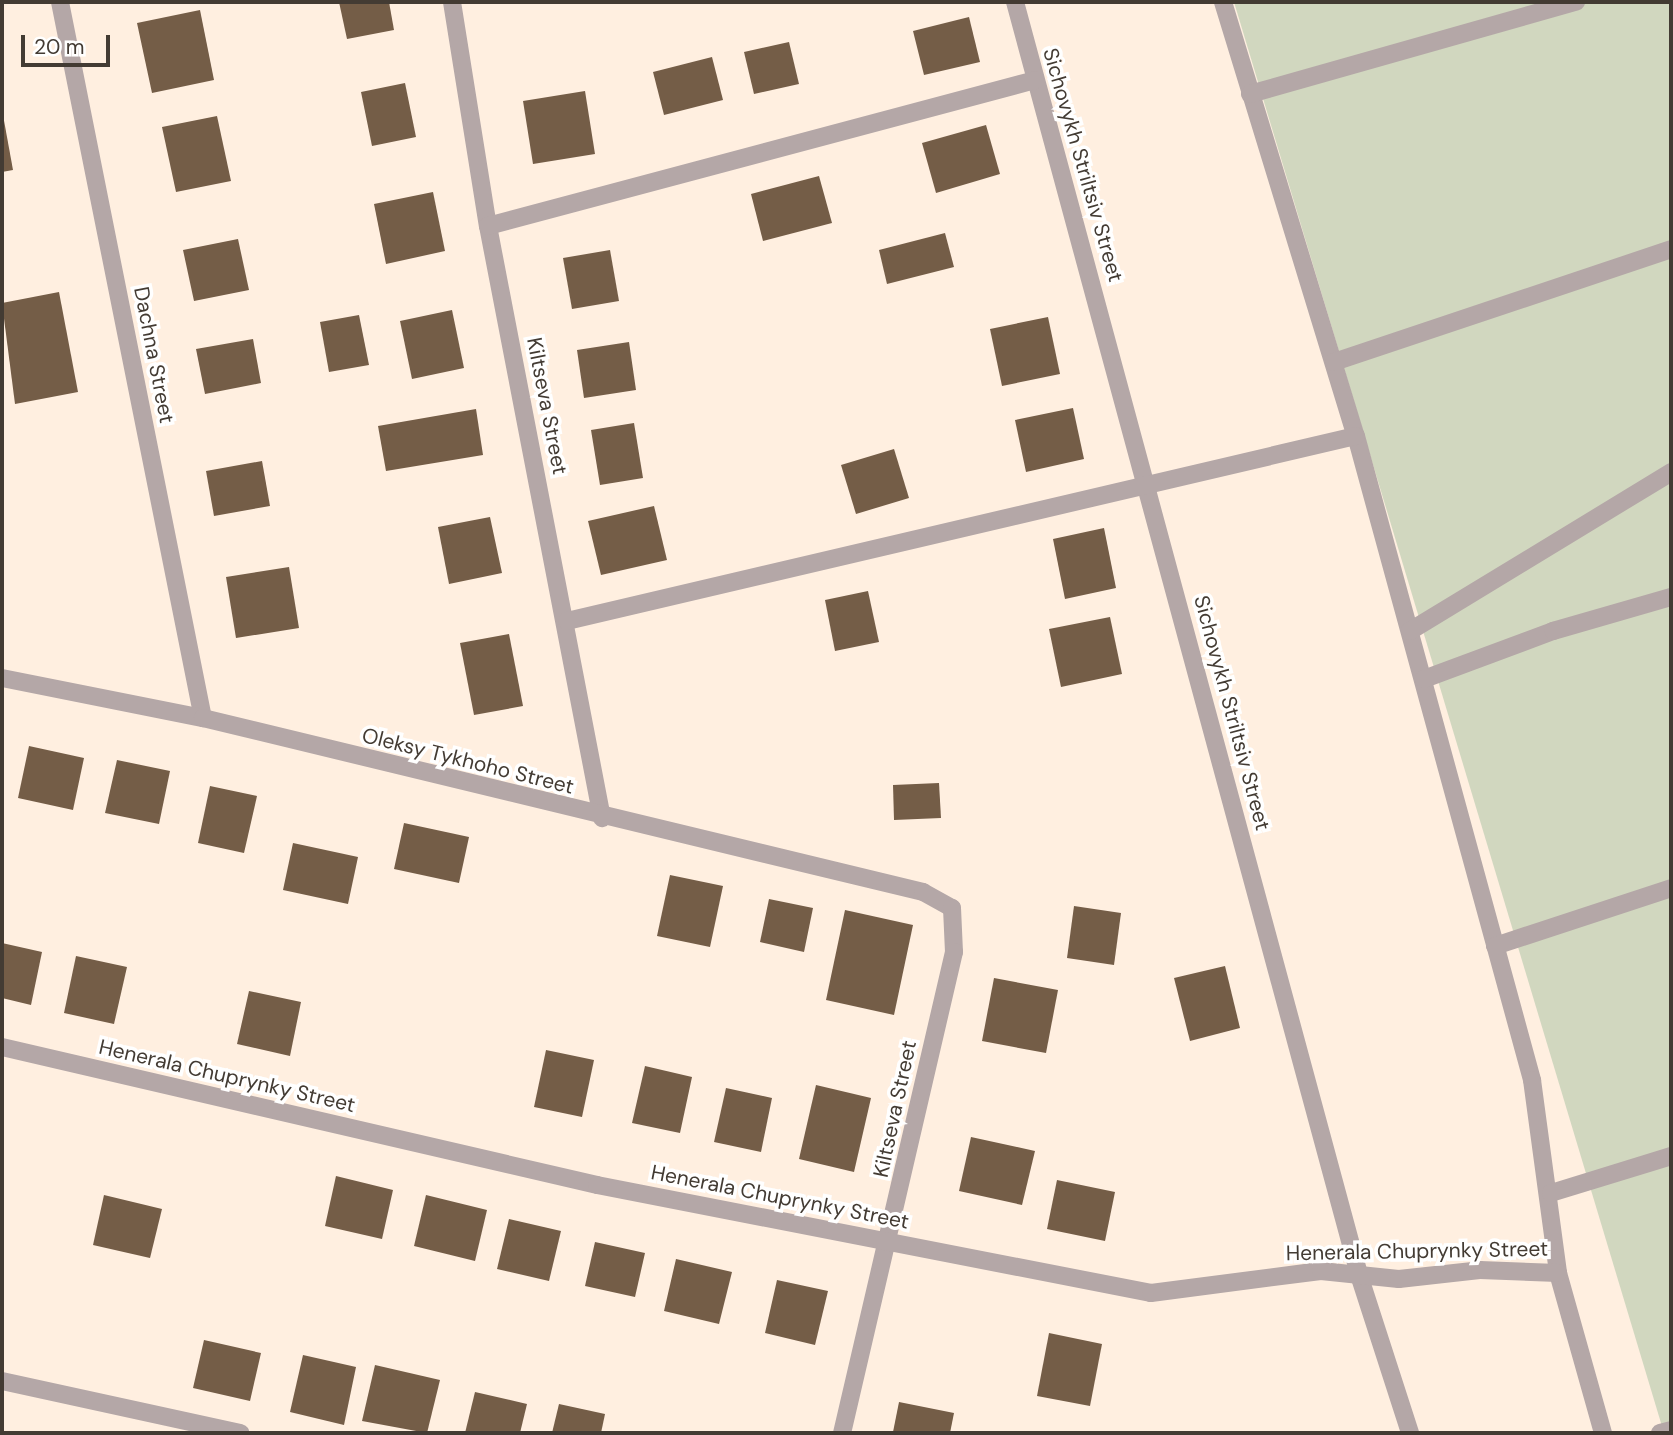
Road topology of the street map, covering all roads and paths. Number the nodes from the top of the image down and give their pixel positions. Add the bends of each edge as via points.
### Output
1 (60, 2) edge
2 (452, 2) edge
3 (1015, 2) edge
4 (1223, 2) edge
5 (1576, 2) edge
6 (1035, 80) junction
7 (1250, 94) junction
8 (488, 226) junction
9 (1671, 249) edge
10 (1334, 362) junction
11 (1356, 436) junction
12 (1671, 472) edge
13 (1149, 484) junction
14 (1671, 597) edge
15 (567, 621) junction
16 (1410, 631) junction
17 (2, 678) edge
18 (1423, 679) junction
19 (203, 718) junction
20 (602, 818) junction
21 (1671, 888) edge
22 (923, 892) joint
23 (1496, 946) junction
24 (2, 1047) edge
25 (1671, 1156) edge
26 (1551, 1193) junction
27 (890, 1241) junction
28 (1558, 1273) junction
29 (1360, 1278) junction
30 (2, 1381) edge
31 (1671, 1430) edge
32 (240, 1433) edge
33 (842, 1433) edge
34 (1410, 1433) edge
35 (1603, 1433) edge
36 (1660, 1433) edge

1 - 19 street, Dachna Street
2 - 8 street, Kiltseva Street
3 - 6 street, Sichovykh Striltsiv Street
4 - 7 street
5 - 7 street
6 - 8 street
6 - 13 street, Sichovykh Striltsiv Street
7 - 10 street
8 - 15 street, Kiltseva Street
9 - 10 street
10 - 11 street
11 - 13 street
11 - 16 street
12 - 16 street
13 - 15 street
13 - 29 street, Sichovykh Striltsiv Street
14 - 18 street
15 - 20 street, Kiltseva Street
16 - 18 street
17 - 19 street, Oleksy Tykhoho Street
18 - 23 street
19 - 20 street, Oleksy Tykhoho Street
20 - 22 street, Oleksy Tykhoho Street
21 - 23 street
22 - 27 street, Kiltseva Street via 952,908 954,952
23 - 26 street via 1532,1080
24 - 27 street, Henerala Chuprynky Street via 597,1185
25 - 26 street
26 - 28 street
27 - 29 street, Henerala Chuprynky Street via 1151,1293 1321,1271
27 - 33 street, Kiltseva Street
28 - 29 street, Henerala Chuprynky Street via 1480,1270
28 - 35 street
29 - 34 street, Sichovykh Striltsiv Street
30 - 32 street
31 - 36 street

